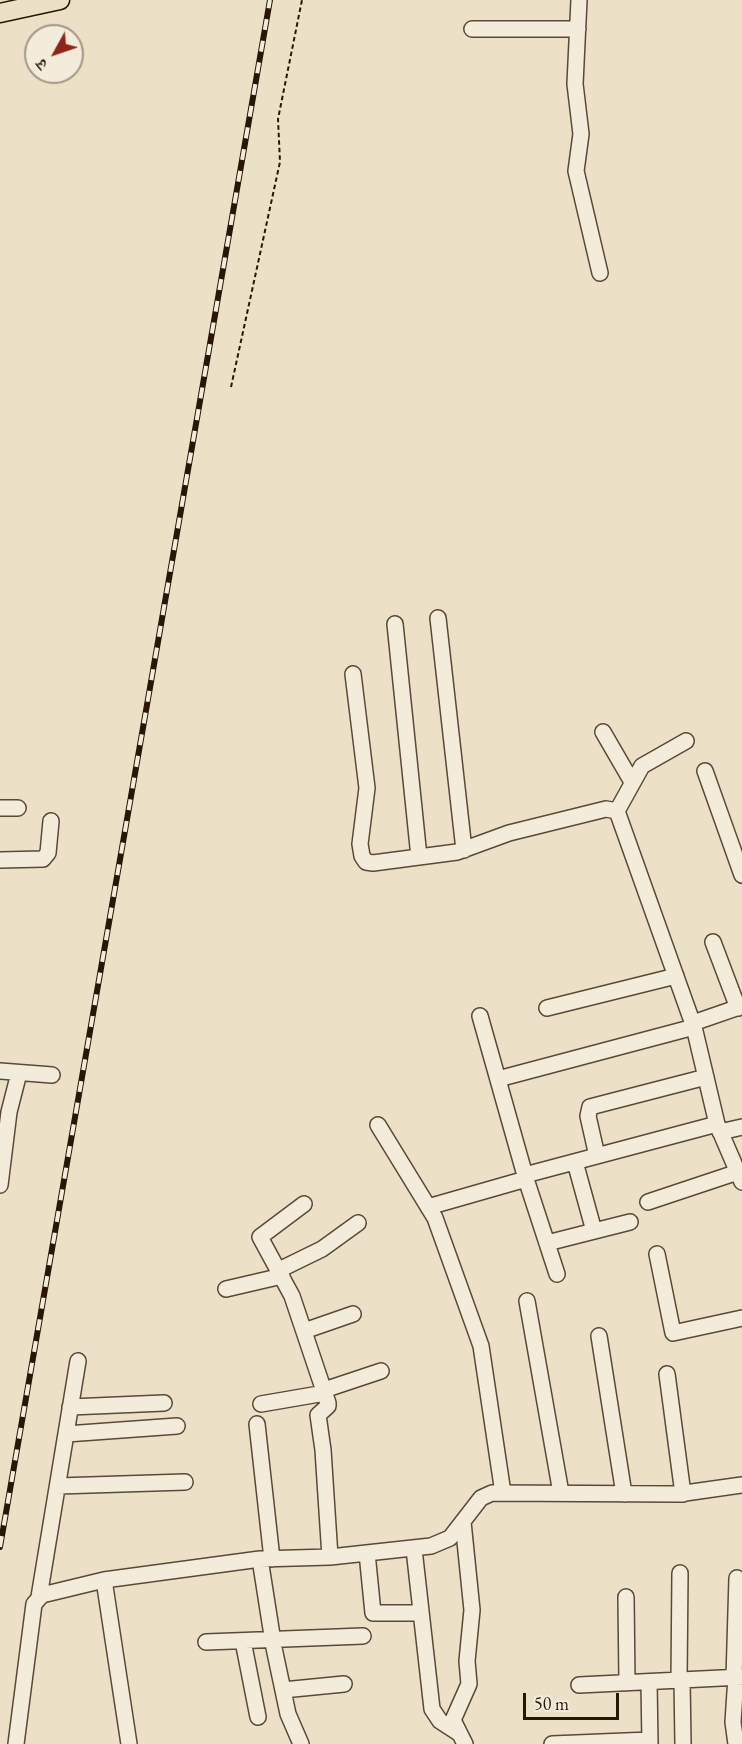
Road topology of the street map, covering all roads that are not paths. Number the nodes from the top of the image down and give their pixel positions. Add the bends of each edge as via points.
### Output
1 (60, 0) edge
2 (579, 0) edge
3 (0, 13) edge
4 (472, 28) dead end
5 (578, 29) junction
6 (600, 273) dead end
7 (438, 618) dead end
8 (395, 624) dead end
9 (353, 674) dead end
10 (603, 732) dead end
11 (686, 741) dead end
12 (705, 771) dead end
13 (632, 782) junction
14 (0, 808) edge
15 (18, 808) dead end
16 (617, 811) junction
17 (51, 820) dead end
18 (464, 850) junction
19 (419, 857) junction
20 (0, 861) edge
21 (742, 875) edge
22 (713, 942) dead end
23 (676, 976) junction
24 (740, 1007) edge
25 (547, 1008) dead end
26 (480, 1016) dead end
27 (694, 1025) junction
28 (0, 1071) edge
29 (19, 1073) junction
30 (52, 1075) dead end
31 (706, 1077) junction
32 (498, 1079) junction
33 (5, 1109) edge
34 (378, 1125) dead end
35 (742, 1126) edge
36 (718, 1128) junction
37 (597, 1156) junction
38 (575, 1162) junction
39 (526, 1177) junction
40 (740, 1177) edge
41 (0, 1185) edge
42 (648, 1202) dead end
43 (304, 1204) dead end
44 (428, 1207) junction
45 (630, 1222) dead end
46 (358, 1223) dead end
47 (594, 1231) junction
48 (548, 1243) junction
49 (657, 1254) dead end
50 (280, 1273) junction
51 (557, 1274) dead end
52 (226, 1289) dead end
53 (527, 1301) dead end
54 (353, 1314) dead end
55 (742, 1318) edge
56 (304, 1331) junction
57 (598, 1336) dead end
58 (78, 1360) dead end
59 (381, 1371) dead end
60 (667, 1374) dead end
61 (325, 1392) junction
62 (164, 1402) dead end
63 (261, 1404) dead end
64 (70, 1407) junction
65 (257, 1424) dead end
66 (177, 1426) dead end
67 (66, 1434) junction
68 (185, 1482) dead end
69 (742, 1485) edge
70 (58, 1486) junction
71 (503, 1493) junction
72 (561, 1493) junction
73 (624, 1494) junction
74 (683, 1494) junction
75 (463, 1522) junction
76 (414, 1549) junction
77 (368, 1553) junction
78 (330, 1557) junction
79 (266, 1559) junction
80 (680, 1573) dead end
81 (737, 1578) dead end
82 (104, 1581) junction
83 (39, 1597) junction
84 (626, 1597) dead end
85 (420, 1613) junction
86 (363, 1636) dead end
87 (273, 1640) junction
88 (243, 1641) junction
89 (206, 1642) dead end
90 (738, 1677) edge
91 (680, 1680) junction
92 (650, 1682) junction
93 (627, 1683) junction
94 (345, 1684) dead end
95 (579, 1685) dead end
96 (283, 1690) junction
97 (258, 1717) dead end
98 (464, 1740) edge
99 (650, 1742) edge
100 (16, 1744) edge
101 (129, 1744) edge
102 (301, 1744) edge
103 (552, 1744) edge
104 (683, 1744) edge
105 (736, 1744) edge

1 - 3 main road
2 - 5 street
4 - 5 street
5 - 6 street via 575,84 581,134 576,171
7 - 18 street
8 - 19 street
9 - 19 street via 367,788 362,856 373,863
10 - 13 street
11 - 13 street via 642,766
12 - 21 street
13 - 16 street
14 - 15 street
16 - 18 street via 606,809 509,833
16 - 23 street
17 - 20 street via 48,853 43,859
18 - 19 street
22 - 24 street
23 - 25 street
23 - 27 street
24 - 27 street
26 - 32 street
27 - 31 street
27 - 32 street
28 - 29 street
29 - 30 street
29 - 33 street
31 - 36 street
31 - 37 street via 590,1107 588,1116
32 - 39 street
33 - 41 street
34 - 44 street
35 - 36 street
36 - 37 street
36 - 40 street
37 - 38 street
38 - 39 street
38 - 47 street
39 - 44 street
39 - 48 street
40 - 42 street
43 - 50 street via 260,1237
44 - 71 street via 440,1229 480,1346
45 - 47 street
46 - 50 street
47 - 48 street
48 - 51 street
49 - 55 street via 673,1333
50 - 52 street
50 - 56 street
53 - 72 street
54 - 56 street
56 - 61 street
57 - 73 street
58 - 64 street
59 - 61 street
60 - 74 street
61 - 63 street
61 - 78 street via 328,1406 318,1415
62 - 64 street
64 - 67 street
65 - 79 street
66 - 67 street
67 - 70 street
68 - 70 street
69 - 74 street
70 - 83 street
71 - 72 street
71 - 75 street via 492,1492 481,1498
72 - 73 street
73 - 74 street
75 - 76 street via 450,1538
75 - 98 street via 472,1617 467,1661 469,1684 453,1714
76 - 77 street
76 - 85 street
77 - 78 street
77 - 85 street via 373,1613
78 - 79 street
79 - 82 street
79 - 87 street
80 - 91 street
81 - 90 street
82 - 83 street
82 - 101 street
83 - 100 street via 34,1604
84 - 93 street
85 - 98 street via 432,1709 440,1721
86 - 87 street
87 - 88 street
87 - 96 street
88 - 89 street
88 - 97 street
90 - 91 street
90 - 105 street via 733,1722
91 - 92 street
91 - 104 street
92 - 93 street
92 - 99 street
93 - 95 street
94 - 96 street
96 - 102 street
99 - 103 street

